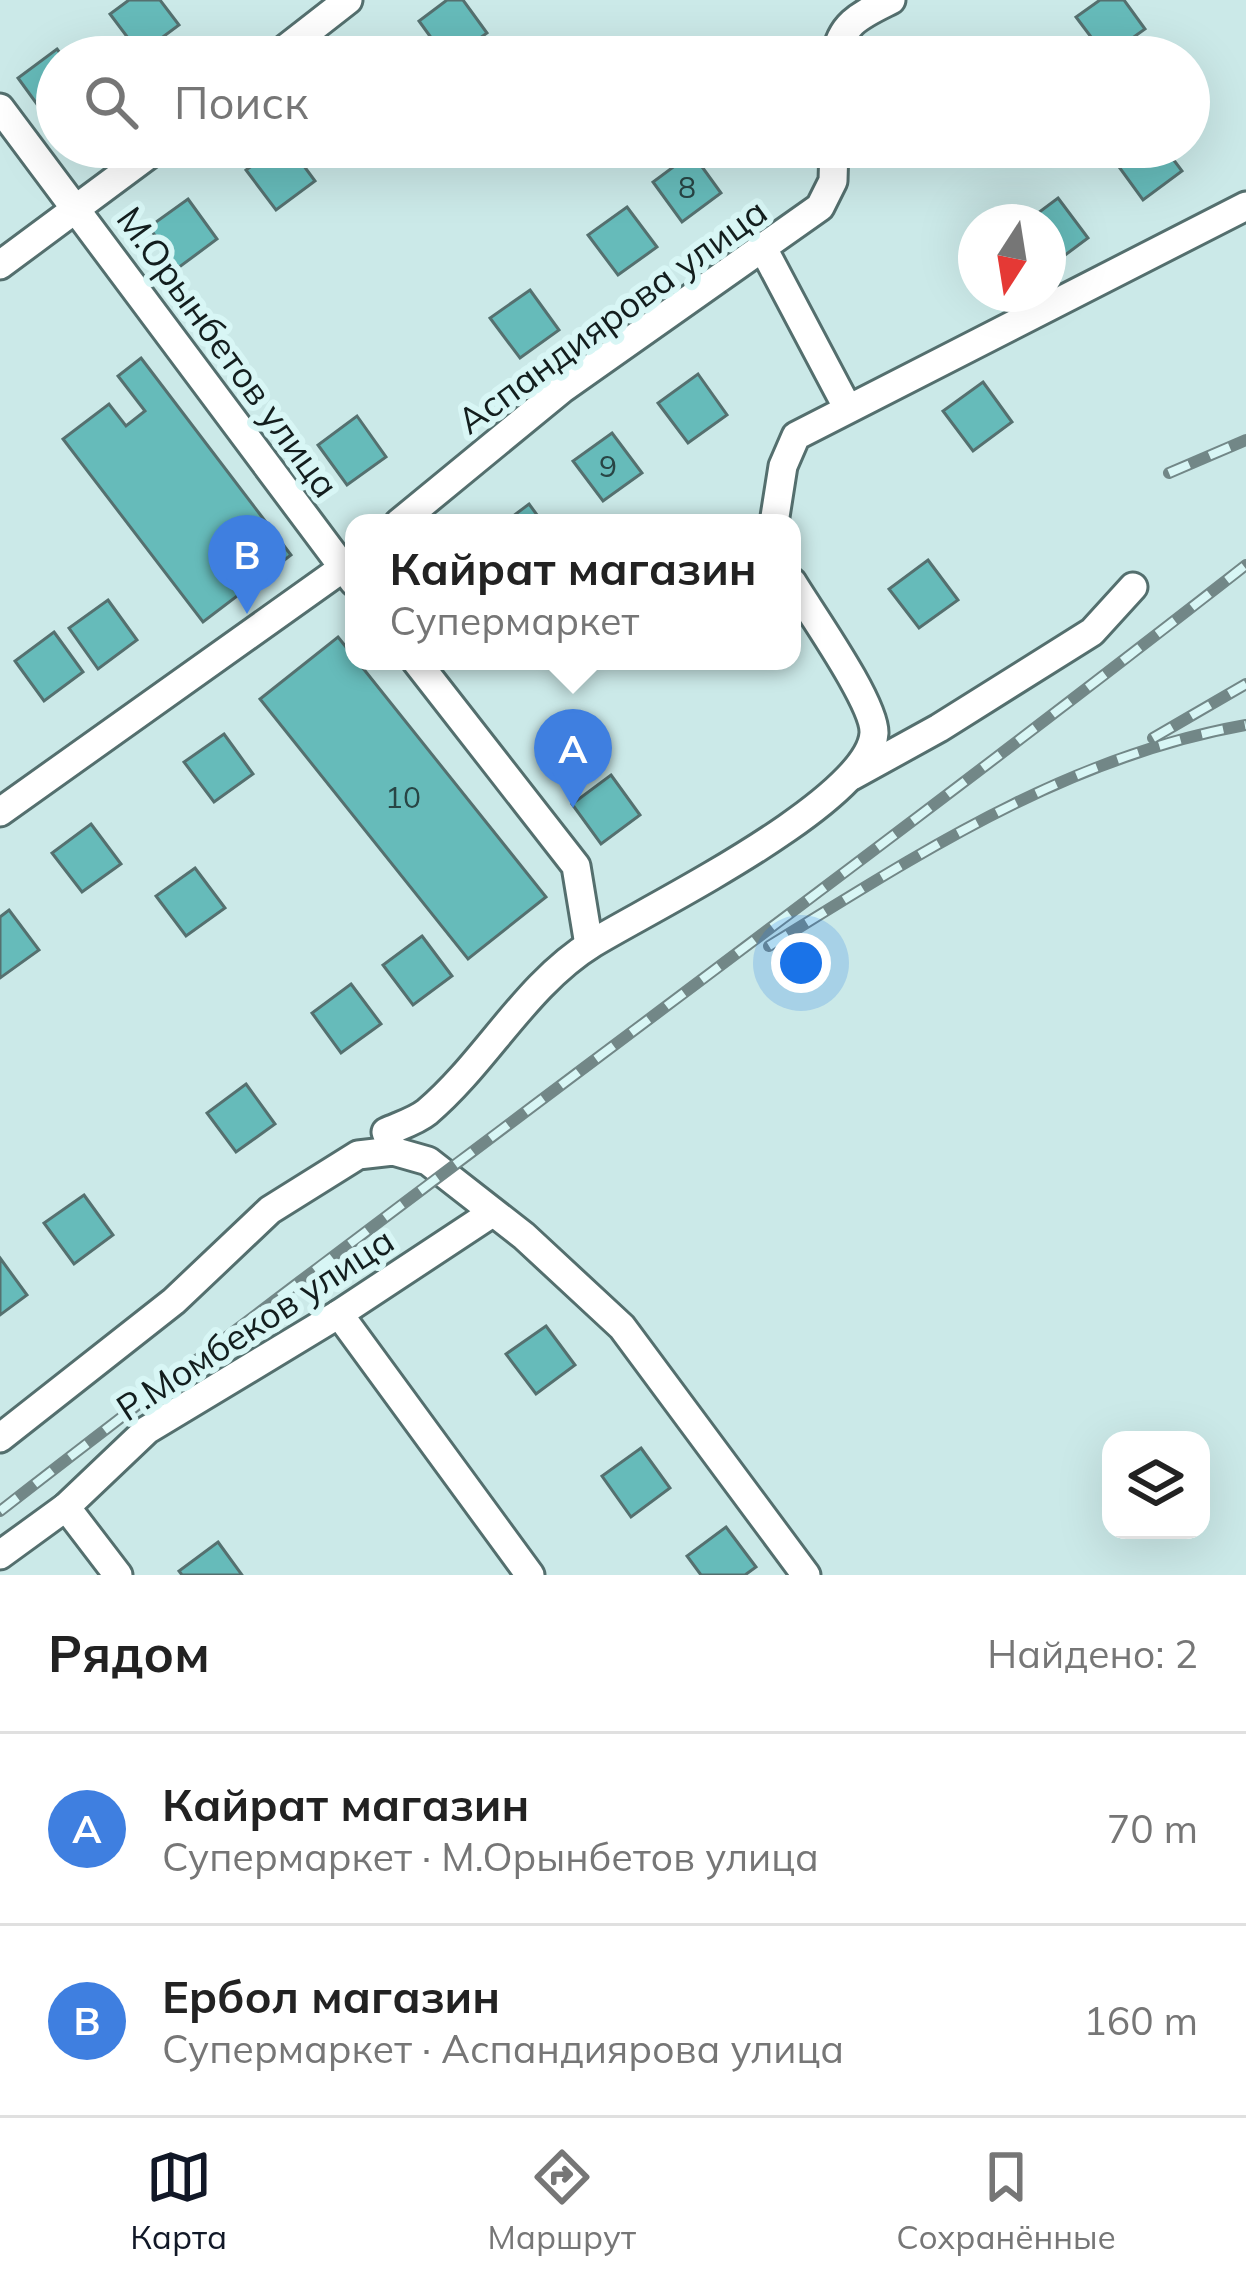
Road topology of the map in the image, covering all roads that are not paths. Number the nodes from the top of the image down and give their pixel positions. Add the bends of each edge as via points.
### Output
1 (348, 0) edge
2 (891, 0) edge
3 (301, 36) edge
4 (842, 36) edge
5 (0, 108) edge
6 (36, 154) edge
7 (47, 168) edge
8 (132, 168) edge
9 (834, 168) edge
10 (1246, 206) edge
11 (79, 209) junction
12 (764, 250) junction
13 (0, 265) edge
14 (847, 407) junction
15 (410, 514) edge
16 (775, 514) edge
17 (345, 563) edge
18 (345, 573) edge
19 (1133, 587) dead end
20 (801, 596) edge
21 (423, 670) edge
22 (852, 776) junction
23 (0, 812) edge
24 (590, 945) junction
25 (393, 1151) junction
26 (493, 1213) junction
27 (339, 1314) junction
28 (0, 1438) edge
29 (66, 1507) junction
30 (0, 1555) edge
31 (118, 1575) edge
32 (530, 1575) edge
33 (806, 1575) edge

1 - 3 street
2 - 4 street via 850,20
5 - 6 street, М.Орынбетов улица
7 - 11 street, М.Орынбетов улица
8 - 11 street
9 - 12 street, Аспандиярова улица via 820,207
10 - 14 street
11 - 13 street
11 - 17 street, М.Орынбетов улица
12 - 14 street
12 - 15 street, Аспандиярова улица via 562,389
14 - 16 street via 796,436
18 - 23 street
19 - 22 street via 1092,632
20 - 22 street via 868,708 874,736
21 - 24 street via 576,866
22 - 24 street via 740,862
24 - 25 street via 424,1115 386,1132
25 - 26 street via 428,1161
25 - 28 street via 358,1155 270,1210 175,1301
26 - 27 street, Р.Момбеков улица
26 - 33 street via 622,1327
27 - 29 street, Р.Момбеков улица via 147,1430
27 - 32 street
29 - 30 street, Р.Момбеков улица
29 - 31 street

